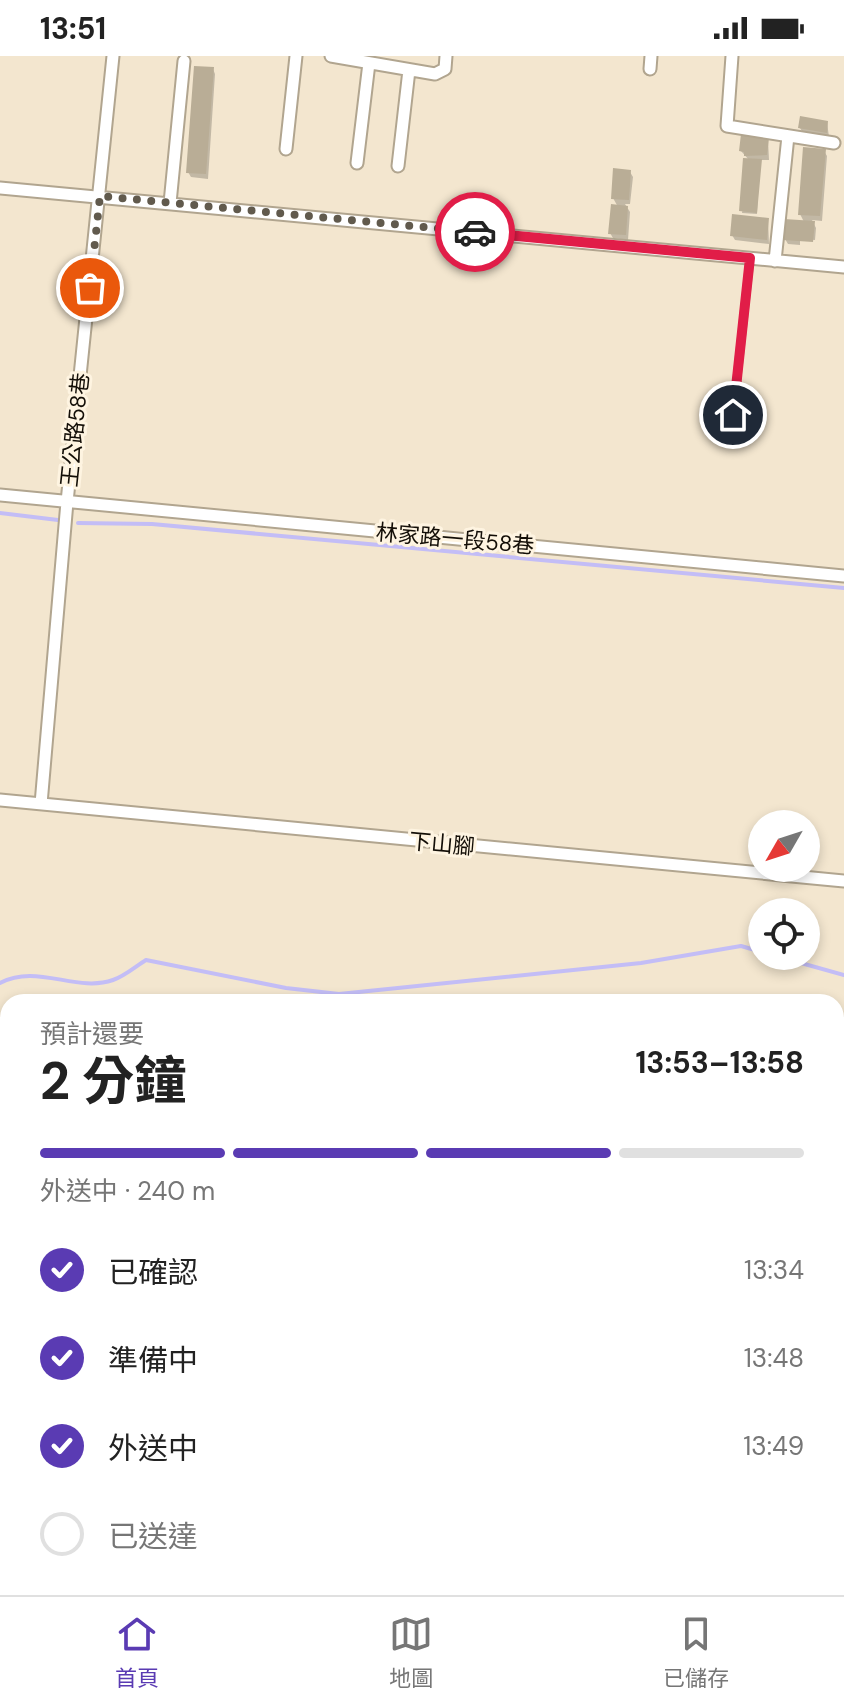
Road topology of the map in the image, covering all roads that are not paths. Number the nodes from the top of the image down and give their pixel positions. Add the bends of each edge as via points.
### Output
1 (113, 56) edge
2 (296, 56) edge
3 (331, 56) edge
4 (446, 56) edge
5 (651, 56) edge
6 (732, 56) edge
7 (184, 61) dead end
8 (369, 63) junction
9 (650, 69) dead end
10 (409, 70) junction
11 (788, 136) junction
12 (834, 143) dead end
13 (286, 149) dead end
14 (357, 163) dead end
15 (398, 166) dead end
16 (0, 188) edge
17 (100, 196) junction
18 (170, 203) junction
19 (750, 258) junction
20 (775, 261) junction
21 (844, 267) edge
22 (733, 415) dead end
23 (0, 495) edge
24 (67, 502) junction
25 (844, 576) edge
26 (0, 800) edge
27 (41, 804) junction
28 (844, 881) edge

1 - 17 street, 王公路58巷
2 - 13 street
3 - 8 street
4 - 10 street via 448,65 441,72
5 - 9 street
6 - 11 street via 727,126
7 - 18 street
8 - 10 street
8 - 14 street
10 - 15 street
11 - 12 street
11 - 20 street
16 - 17 street
17 - 18 street
17 - 24 street, 王公路58巷
18 - 19 street
19 - 20 street
19 - 22 lane
20 - 21 street
23 - 24 street, 林家路一段58巷
24 - 25 street, 林家路一段58巷
24 - 27 street, 王公路58巷
26 - 27 street
27 - 28 street, 下山腳

